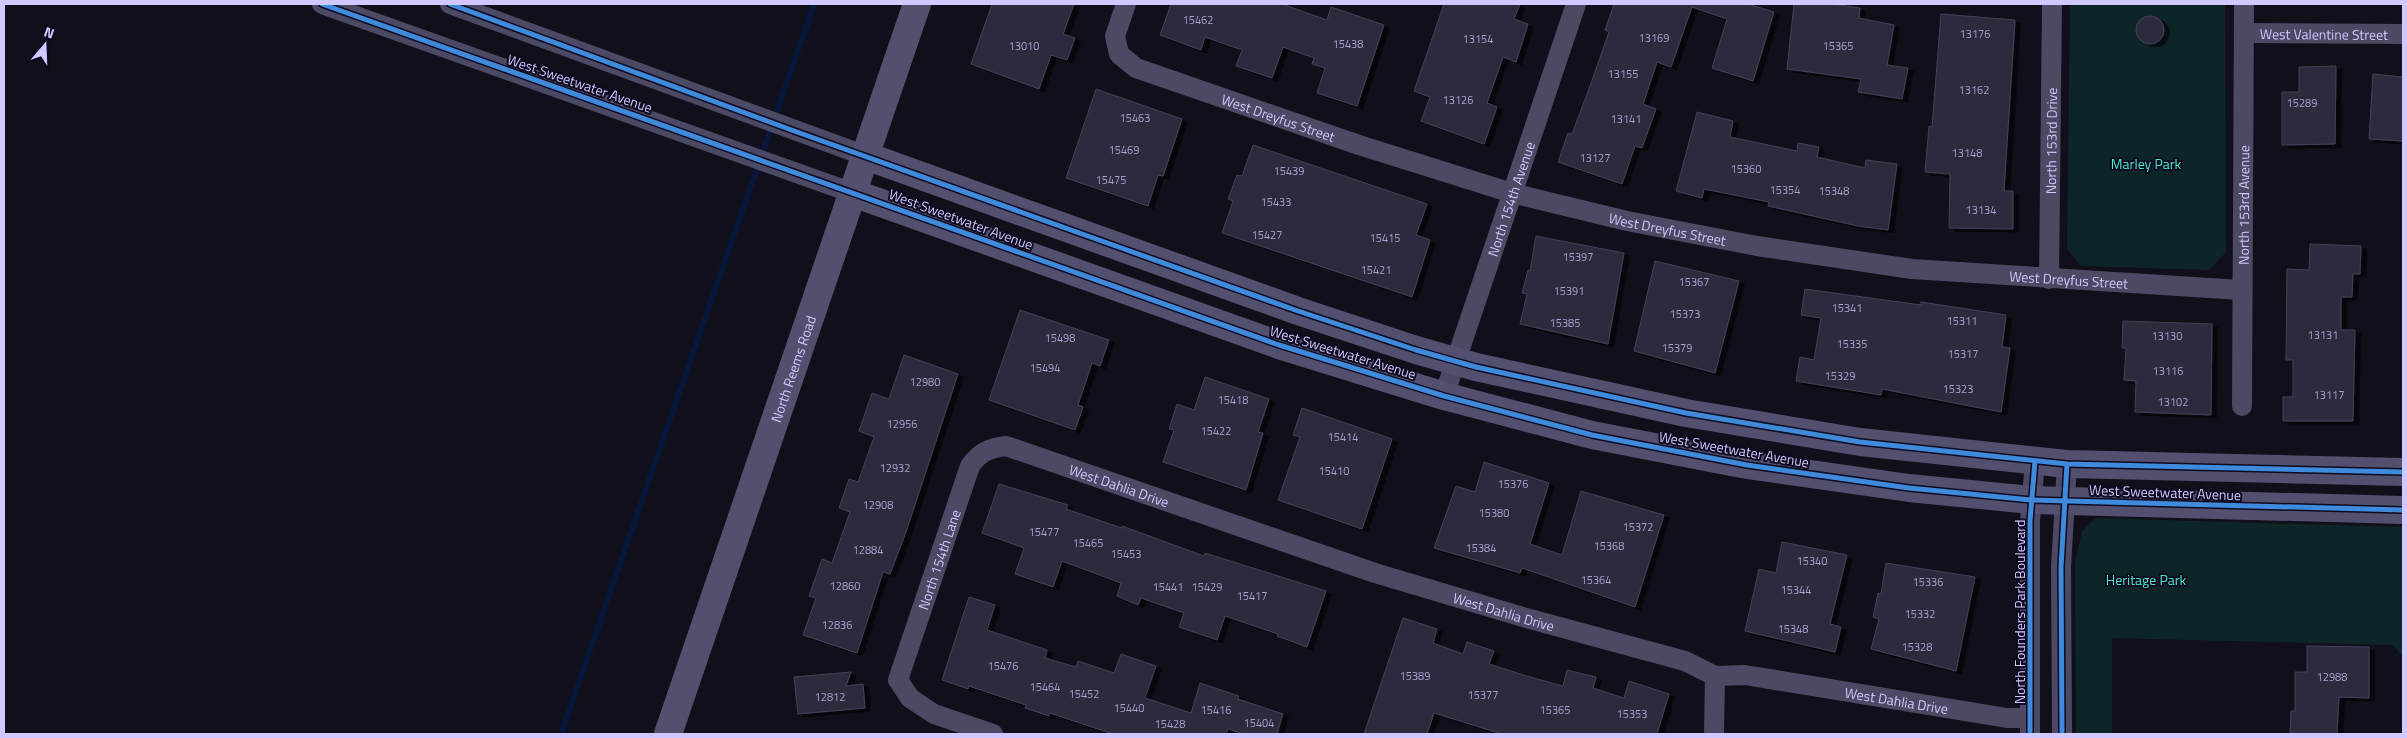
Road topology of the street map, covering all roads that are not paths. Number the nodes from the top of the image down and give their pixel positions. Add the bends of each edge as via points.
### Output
1 (322, 4) edge
2 (450, 4) edge
3 (917, 4) edge
4 (1126, 4) edge
5 (1576, 4) edge
6 (2052, 4) edge
7 (2244, 4) edge
8 (2244, 33) junction
9 (2403, 34) edge
10 (866, 156) junction
11 (853, 193) junction
12 (1512, 193) junction
13 (2049, 278) junction
14 (2241, 290) junction
15 (1456, 361) junction
16 (1444, 396) junction
17 (2242, 406) dead end
18 (992, 448) joint
19 (2035, 461) junction
20 (2067, 464) junction
21 (2403, 472) edge
22 (2031, 500) junction
23 (2064, 500) junction
24 (2403, 510) edge
25 (1714, 676) junction
26 (2030, 726) edge
27 (668, 734) edge
28 (993, 734) edge
29 (1714, 734) edge
30 (2062, 734) edge

1 - 11 street, West Sweetwater Avenue
2 - 10 street, West Sweetwater Avenue
3 - 10 street, North Reems Road
4 - 12 street, West Dreyfus Street via 1115,36 1119,54 1136,68 1359,145
5 - 12 street, North 154th Avenue
6 - 13 street, North 153rd Drive
7 - 8 street, North 153rd Avenue
8 - 9 street, West Valentine Street
8 - 14 street, North 153rd Avenue
10 - 11 street, North Reems Road
10 - 15 street, West Sweetwater Avenue via 1298,311
11 - 16 street, West Sweetwater Avenue via 1279,345
11 - 27 street, North Reems Road
12 - 13 street, West Dreyfus Street via 1627,221 1757,246 1912,269
12 - 15 street, North 154th Avenue
13 - 14 street, West Dreyfus Street
14 - 17 street, North 153rd Avenue
15 - 16 street, North 154th Avenue
15 - 19 street, West Sweetwater Avenue via 1686,413 1860,442
16 - 22 street, West Sweetwater Avenue via 1592,435 1747,465 1909,488
18 - 25 street, West Dahlia Drive via 1006,446 1374,573 1544,624 1684,661
18 - 28 street, North 154th Lane via 978,455 970,466 898,680 910,698 934,714
19 - 20 street, West Sweetwater Avenue
19 - 22 street, North Founders Park Boulevard
20 - 21 street, West Sweetwater Avenue
20 - 23 street
22 - 23 street, West Sweetwater Avenue
22 - 26 street, North Founders Park Boulevard
23 - 24 street, West Sweetwater Avenue
23 - 30 street
25 - 26 street, West Dahlia Drive via 1745,675 2007,718
25 - 29 street

